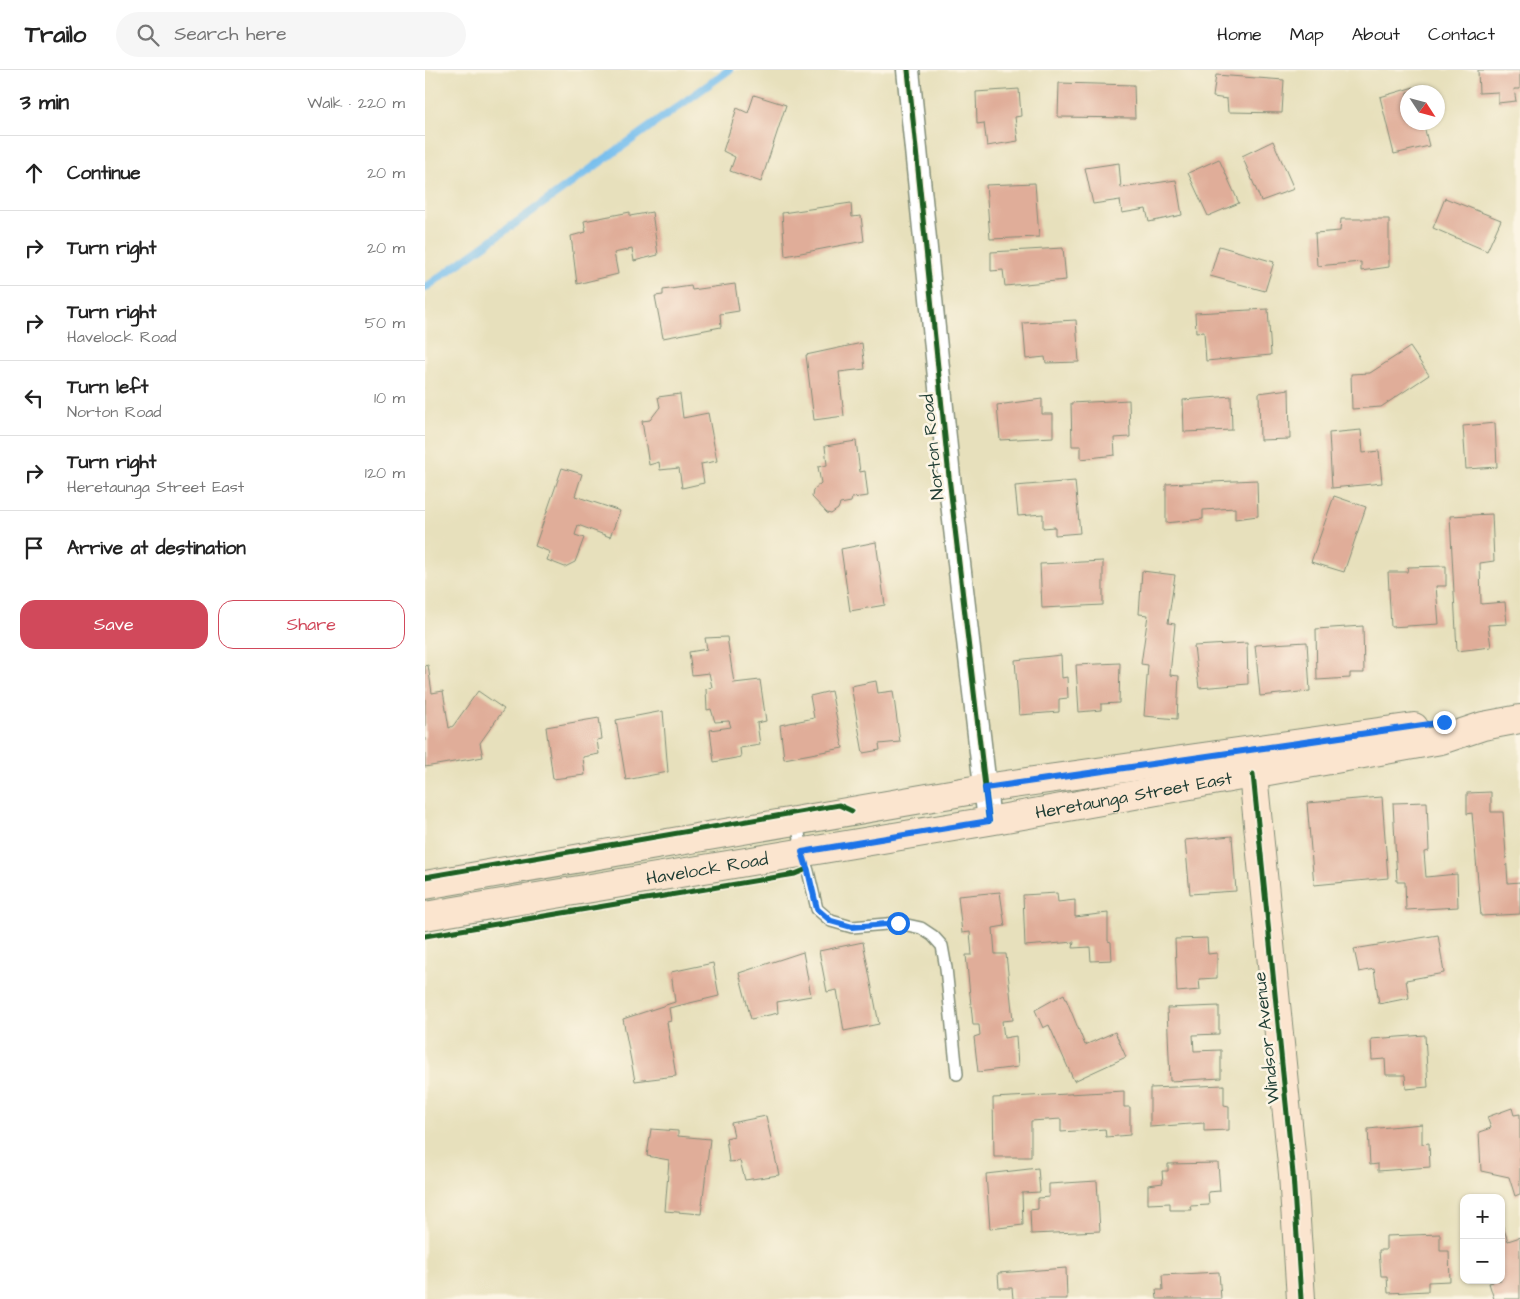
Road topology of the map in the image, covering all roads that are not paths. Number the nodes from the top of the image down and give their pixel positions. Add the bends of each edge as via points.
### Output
1 (908, 70) edge
2 (1520, 719) edge
3 (1483, 726) junction
4 (1253, 774) junction
5 (985, 788) junction
6 (797, 820) junction
7 (989, 821) junction
8 (802, 852) junction
9 (425, 885) edge
10 (425, 916) edge
11 (957, 1074) dead end
12 (1301, 1299) edge

1 - 5 street, Norton Road via 948,468
2 - 3 main road, Heretaunga Street East
3 - 4 main road, Heretaunga Street East via 1441,740
3 - 5 main road, Heretaunga Street East via 1444,722
4 - 7 main road, Heretaunga Street East
4 - 12 main road, Windsor Avenue via 1293,1174
5 - 6 main road, Havelock Road
5 - 7 street, Norton Road
6 - 8 lane
6 - 9 main road, Havelock Road
7 - 8 main road, Havelock Road
8 - 10 main road, Havelock Road
8 - 11 lane via 817,909 831,921 852,927 898,923 921,928 942,946

